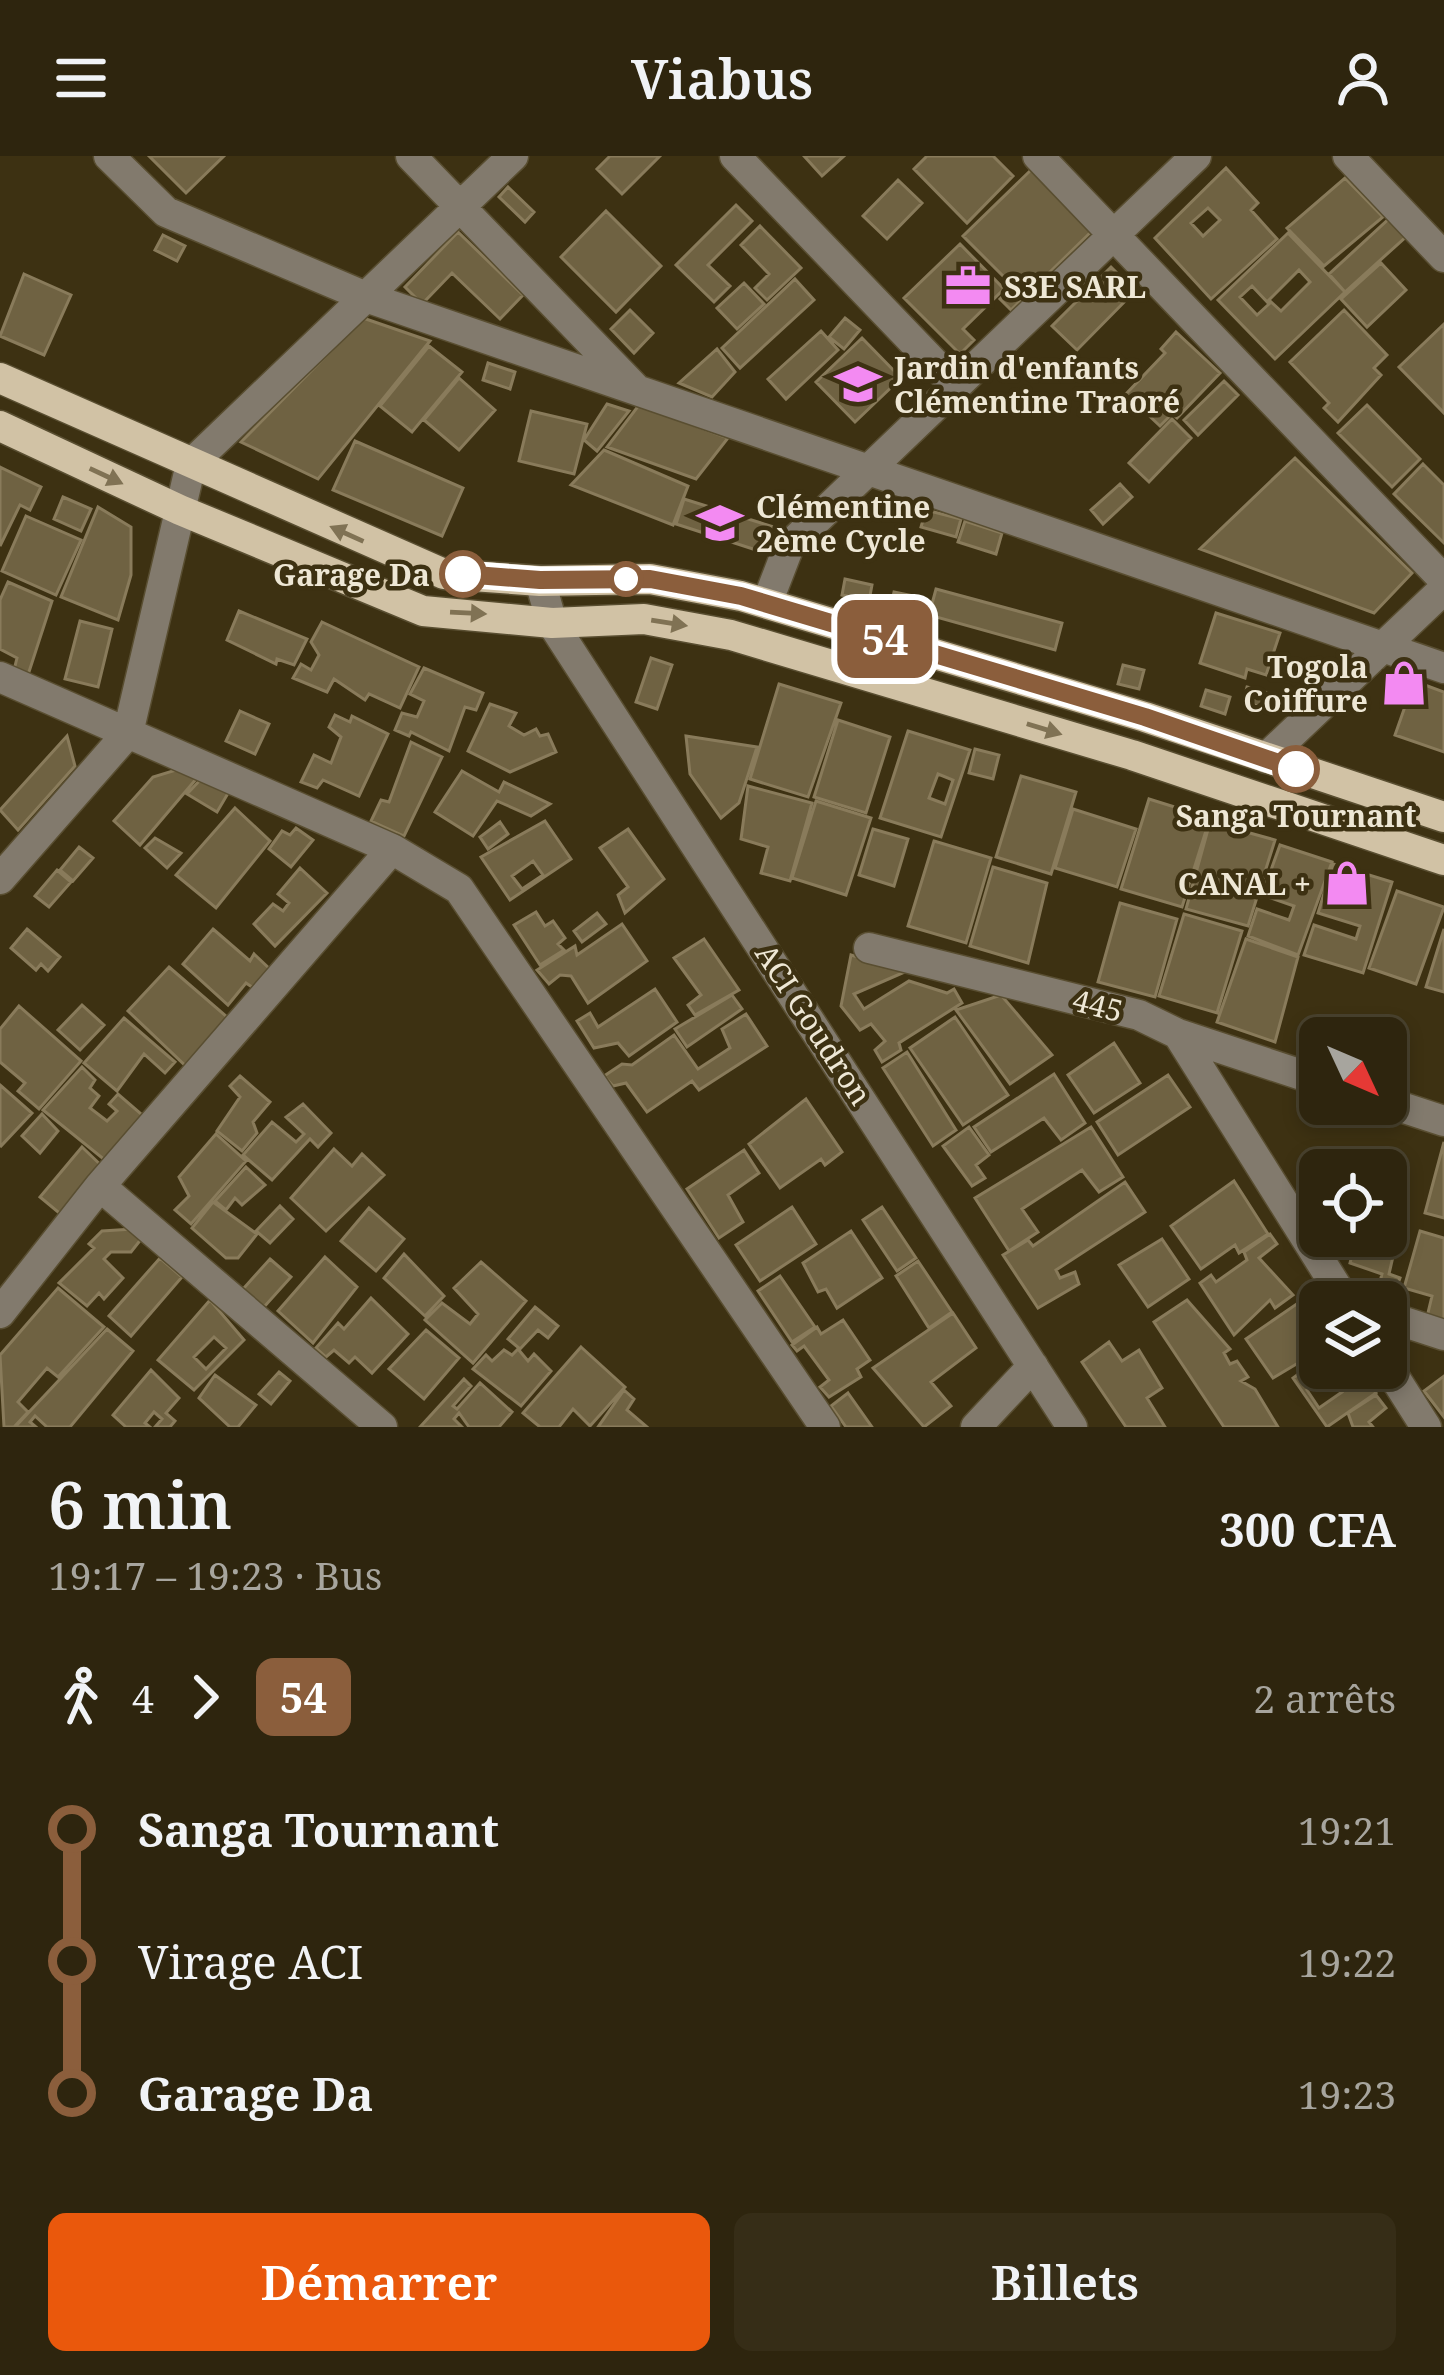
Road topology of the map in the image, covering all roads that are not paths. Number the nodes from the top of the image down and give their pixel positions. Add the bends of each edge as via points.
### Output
1 (110, 156) edge
2 (411, 156) edge
3 (513, 156) edge
4 (735, 156) edge
5 (1038, 156) edge
6 (1196, 156) edge
7 (1348, 156) edge
8 (460, 207) junction
9 (1114, 235) junction
10 (1444, 257) edge
11 (366, 297) junction
12 (0, 378) edge
13 (956, 386) junction
14 (639, 393) junction
15 (0, 426) edge
16 (191, 464) junction
17 (871, 468) junction
18 (181, 510) junction
19 (540, 580) junction
20 (1444, 585) edge
21 (766, 603) junction
22 (552, 623) junction
23 (1382, 647) junction
24 (1444, 668) edge
25 (0, 676) edge
26 (128, 733) junction
27 (1266, 758) junction
28 (1444, 817) edge
29 (392, 849) junction
30 (1444, 860) edge
31 (0, 879) edge
32 (869, 948) dead end
33 (1178, 1034) junction
34 (1299, 1074) edge
35 (1407, 1109) edge
36 (1444, 1121) edge
37 (100, 1186) junction
38 (1333, 1281) edge
39 (0, 1313) edge
40 (1407, 1323) edge
41 (1444, 1335) edge
42 (1033, 1366) junction
43 (1402, 1389) edge
44 (382, 1427) edge
45 (825, 1427) edge
46 (976, 1427) edge
47 (1072, 1427) edge
48 (1426, 1427) edge

1 - 11 street via 166,212
2 - 8 street
3 - 8 street
4 - 13 street
5 - 9 street
6 - 9 street
7 - 10 street
8 - 11 street
8 - 14 street
9 - 13 street
9 - 20 street
11 - 14 street
11 - 16 street
12 - 16 main road
13 - 17 street
14 - 17 street
15 -> 18 main road
16 - 18 street
19 -> 16 main road via 412,564
17 - 21 street via 789,546
17 - 23 street
18 -> 22 main road via 423,611
18 - 26 street
19 - 21 main road via 650,579
19 - 22 street, ACI Goudron
20 - 23 street
21 - 27 main road
22 -> 30 main road via 644,619 731,635 1132,755
22 - 42 street, ACI Goudron
23 - 24 street
23 - 27 street
25 - 26 street
26 - 29 street
26 - 31 street
27 - 28 main road
29 - 37 street
29 - 45 street via 459,889
32 - 33 street, 445 via 1139,1015
33 - 34 street, 445
33 - 38 street
35 - 36 street
37 - 39 street
37 - 44 street
40 - 41 street
42 - 46 street
42 - 47 street, ACI Goudron
43 - 48 street

